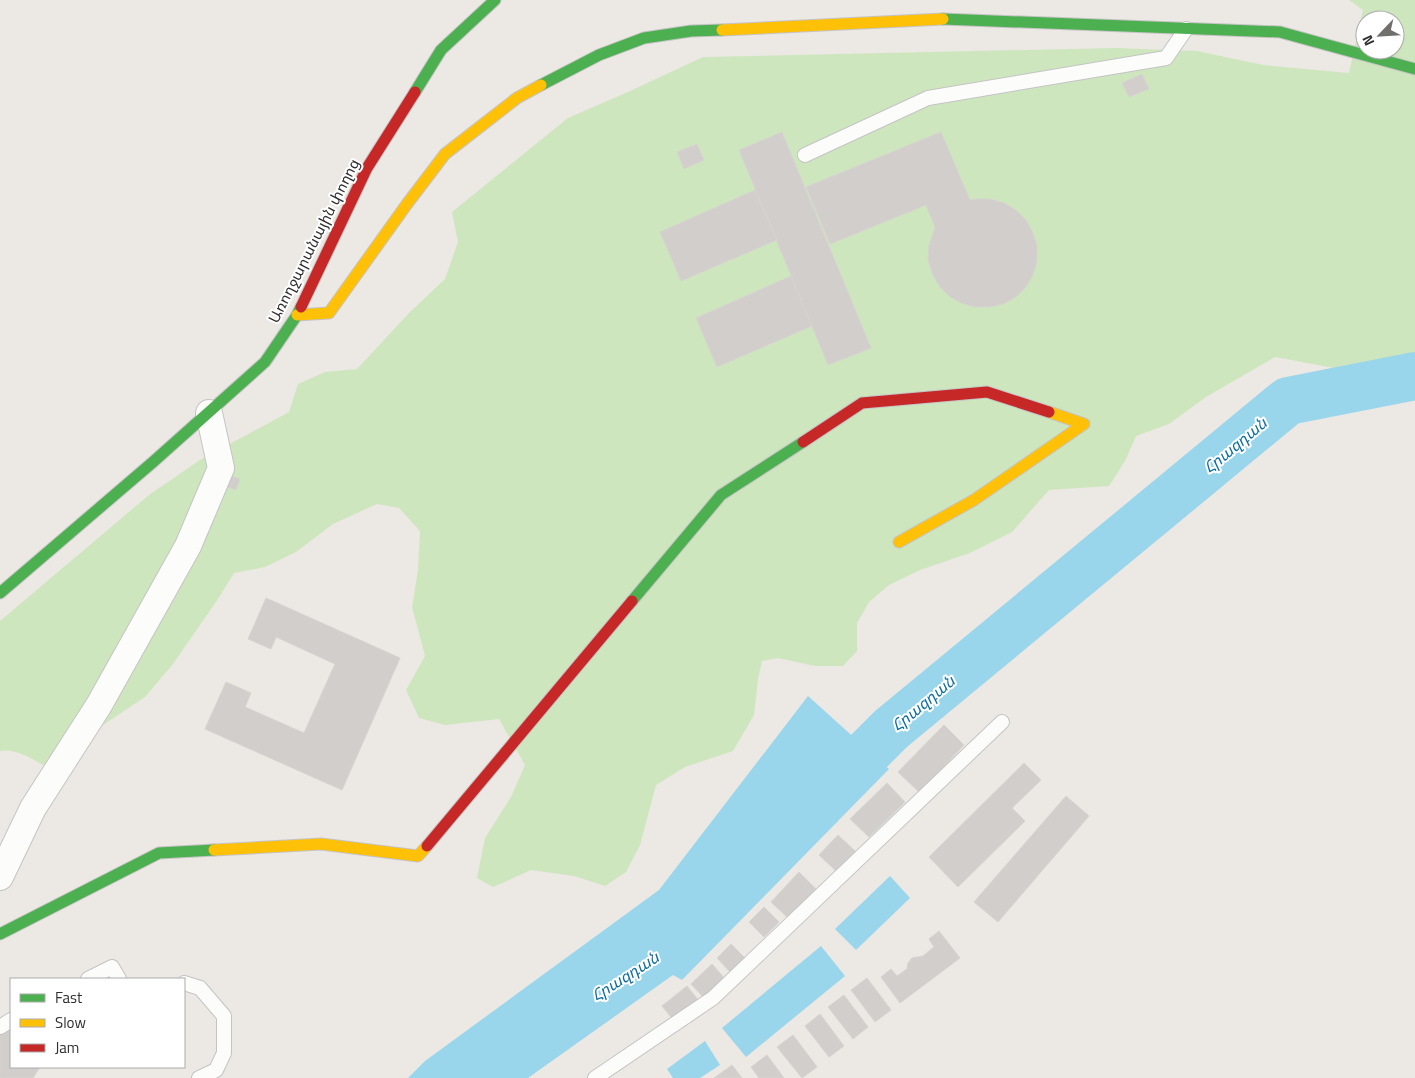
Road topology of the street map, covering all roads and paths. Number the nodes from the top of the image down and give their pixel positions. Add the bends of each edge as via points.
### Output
1 (495, 0) edge
2 (1186, 29) junction
3 (1415, 69) edge
4 (805, 155) dead end
5 (297, 315) junction
6 (209, 413) junction
7 (899, 542) dead end
8 (0, 592) edge
9 (1002, 722) dead end
10 (0, 877) edge
11 (0, 934) edge
12 (90, 978) edge
13 (118, 978) edge
14 (185, 983) edge
15 (199, 1078) edge
16 (595, 1078) edge

1 - 5 street, Առողջարանային փողոց via 441,50 367,168
2 - 3 street via 1280,32
2 - 4 lane via 1166,58 928,98
2 - 5 street via 940,20 692,31 644,38 599,55 517,98 445,154 329,313
5 - 6 street, Առողջարանային փողոց via 265,362
6 - 8 street, Առողջարանային փողոց
6 - 10 street via 221,468 188,546 99,705 33,808
7 - 11 street via 974,500 1084,424 987,392 862,403 721,495 418,856 321,844 159,852
9 - 16 lane via 713,998
12 - 13 lane via 112,966
14 - 15 lane via 200,988 224,1016 224,1052 216,1070

